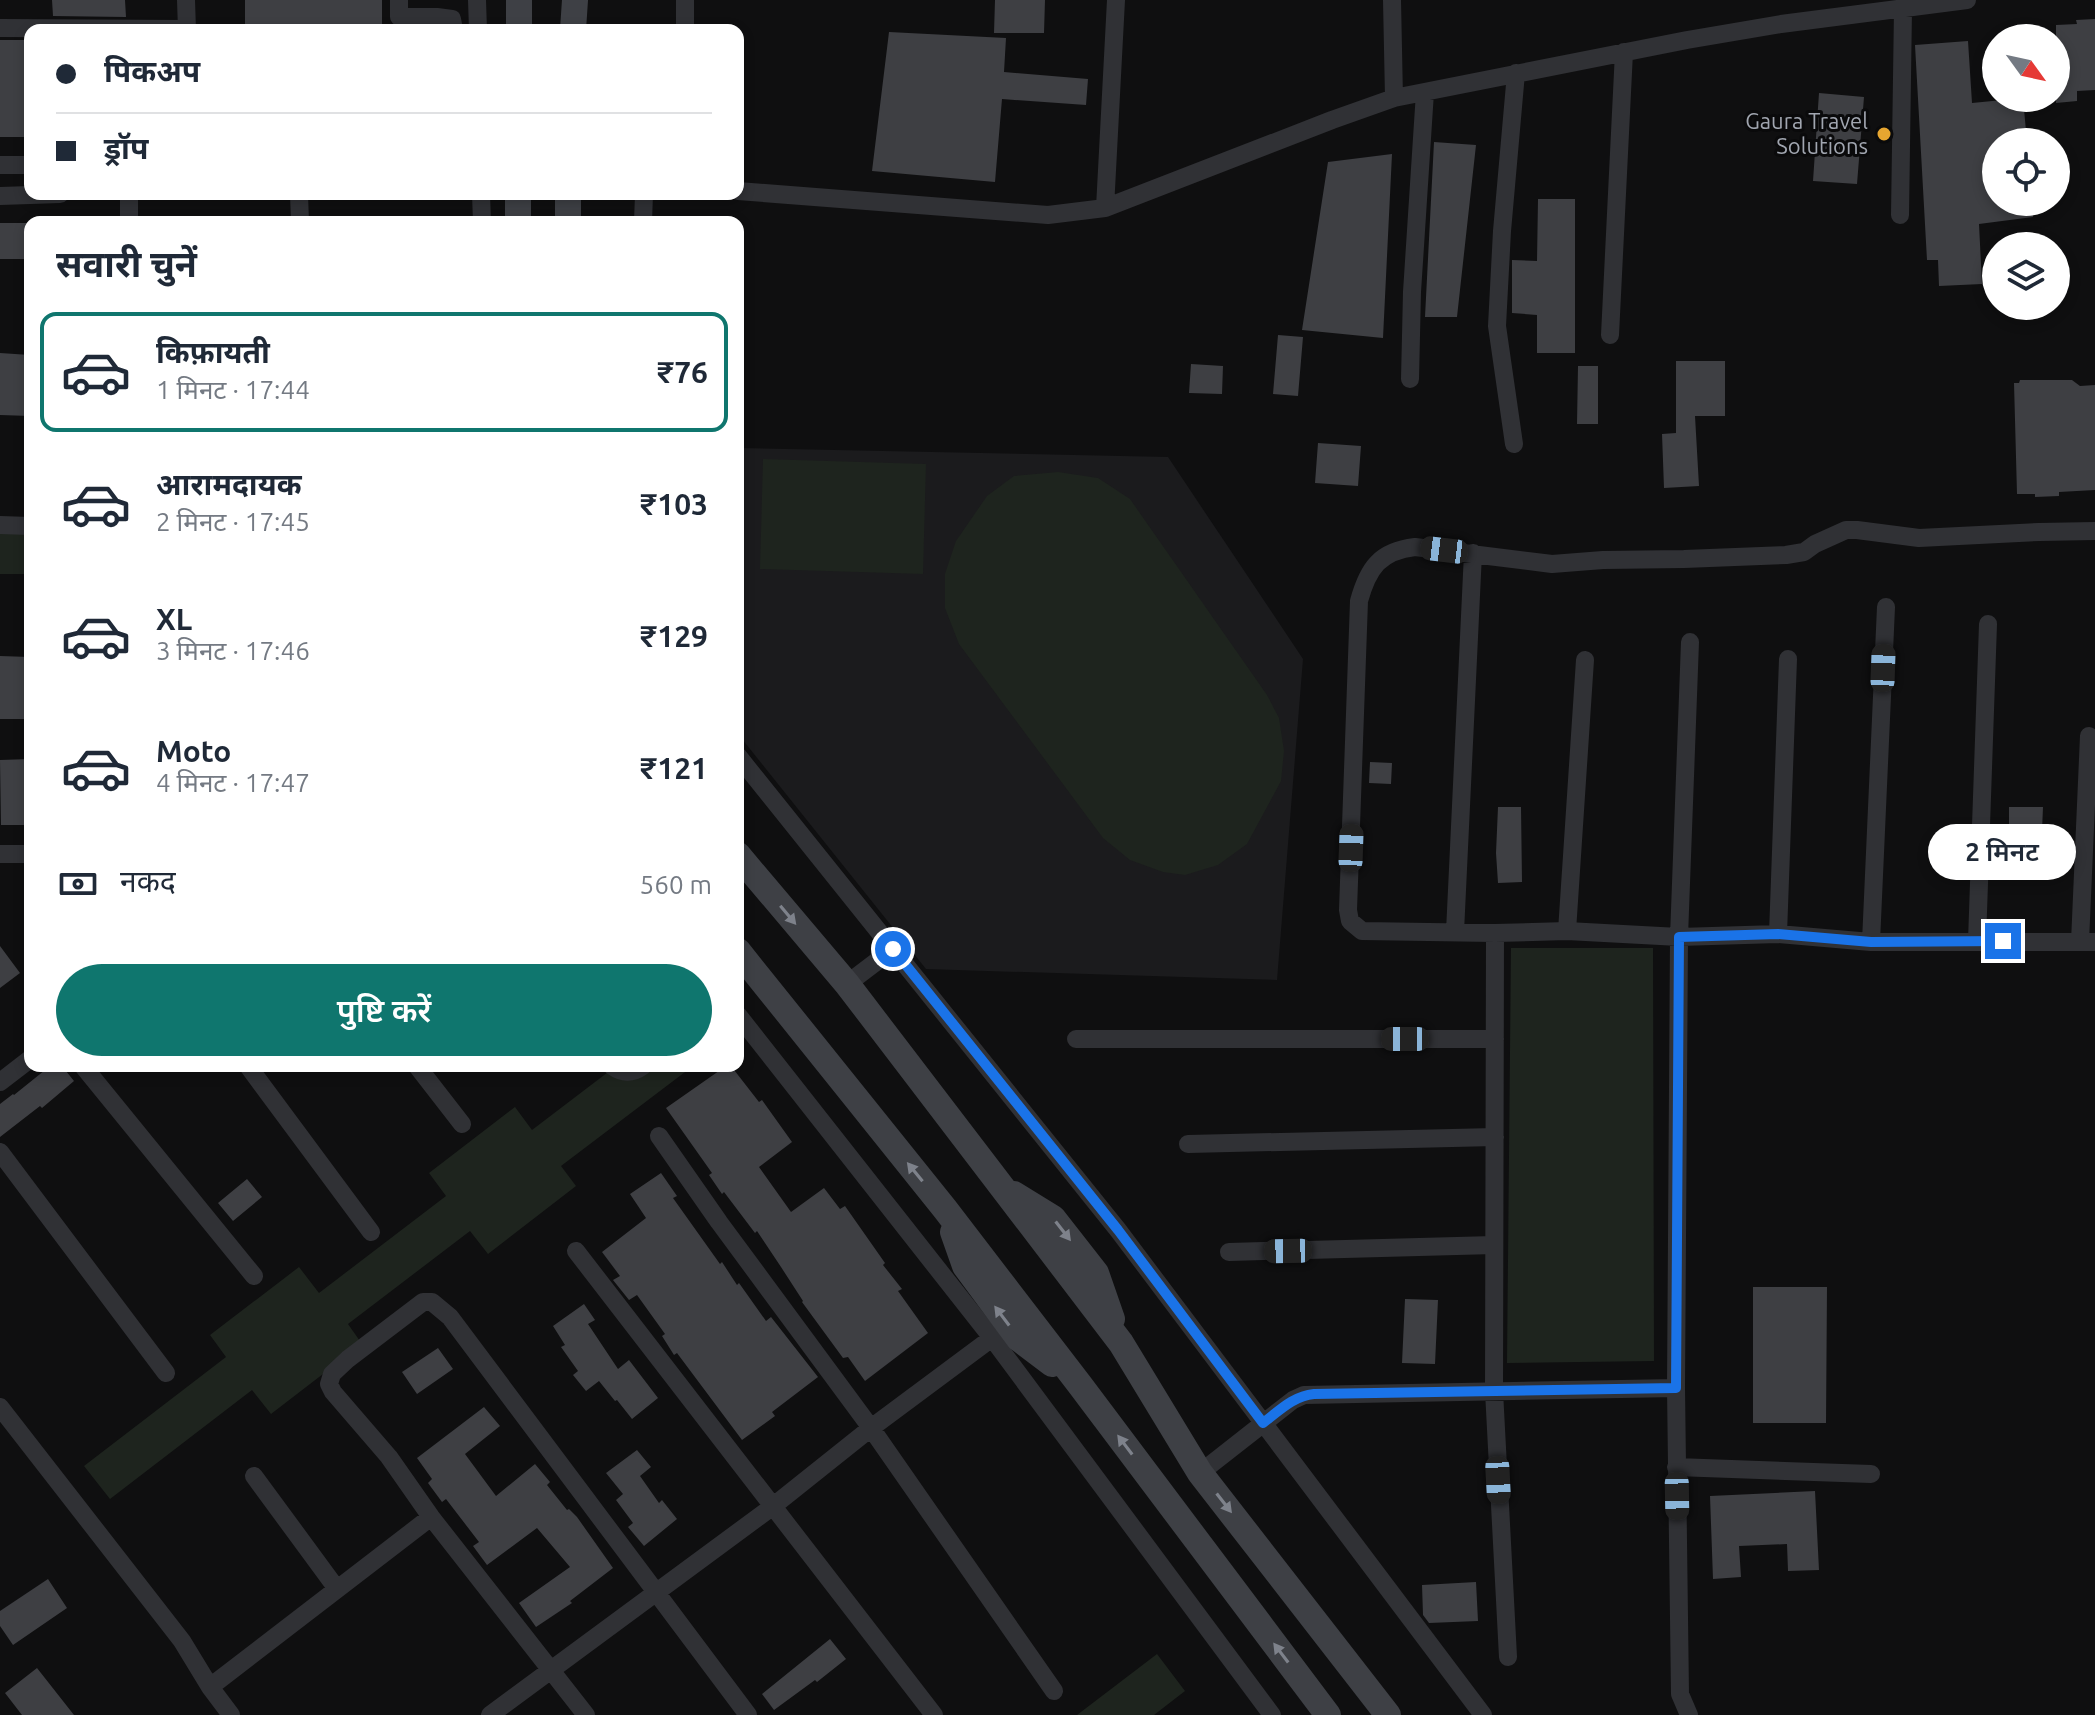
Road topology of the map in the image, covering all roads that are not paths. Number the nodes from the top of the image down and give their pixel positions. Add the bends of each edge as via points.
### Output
1 (186, 0) edge
2 (399, 0) edge
3 (477, 0) edge
4 (519, 0) edge
5 (575, 0) edge
6 (685, 0) edge
7 (1116, 0) edge
8 (1392, 0) edge
9 (1967, 0) edge
10 (1903, 9) junction
11 (187, 24) edge
12 (453, 24) edge
13 (478, 24) edge
14 (519, 24) edge
15 (573, 24) edge
16 (685, 24) edge
17 (0, 28) edge
18 (24, 28) edge
19 (1624, 52) junction
20 (1516, 73) junction
21 (1425, 92) junction
22 (1394, 98) junction
23 (0, 165) edge
24 (24, 165) edge
25 (744, 191) edge
26 (24, 195) edge
27 (0, 196) edge
28 (1105, 208) junction
29 (1900, 215) dead end
30 (1610, 335) dead end
31 (1410, 379) dead end
32 (1514, 444) dead end
33 (0, 525) edge
34 (24, 526) edge
35 (2095, 531) edge
36 (1473, 553) junction
37 (1886, 607) dead end
38 (1988, 624) dead end
39 (1690, 642) dead end
40 (1788, 659) dead end
41 (1585, 660) dead end
42 (2089, 736) dead end
43 (744, 763) edge
44 (0, 854) edge
45 (24, 854) edge
46 (744, 862) edge
47 (1567, 931) junction
48 (1455, 932) junction
49 (1495, 933) junction
50 (1778, 934) junction
51 (1679, 937) junction
52 (1977, 941) junction
53 (1871, 942) junction
54 (2088, 942) edge
55 (893, 949) junction
56 (744, 958) edge
57 (847, 984) junction
58 (744, 1023) edge
59 (1076, 1039) dead end
60 (1495, 1039) junction
61 (24, 1064) edge
62 (88, 1072) edge
63 (252, 1072) edge
64 (422, 1072) edge
65 (0, 1082) edge
66 (462, 1124) dead end
67 (659, 1136) dead end
68 (1495, 1137) junction
69 (1188, 1144) dead end
70 (0, 1152) edge
71 (371, 1232) dead end
72 (1494, 1245) junction
73 (576, 1251) dead end
74 (1229, 1252) dead end
75 (254, 1276) dead end
76 (992, 1338) junction
77 (166, 1373) dead end
78 (1676, 1388) junction
79 (1494, 1391) junction
80 (0, 1407) edge
81 (1263, 1423) junction
82 (871, 1428) junction
83 (1676, 1467) junction
84 (1200, 1473) junction
85 (1871, 1474) dead end
86 (254, 1476) dead end
87 (772, 1507) junction
88 (431, 1517) junction
89 (337, 1589) junction
90 (657, 1591) junction
91 (1508, 1657) dead end
92 (550, 1670) junction
93 (210, 1687) junction
94 (1054, 1691) dead end
95 (231, 1715) edge
96 (490, 1715) edge
97 (586, 1715) edge
98 (748, 1715) edge
99 (934, 1715) edge
100 (1272, 1715) edge
101 (1328, 1715) edge
102 (1388, 1715) edge
103 (1483, 1715) edge
104 (1689, 1715) edge

1 - 11 street
2 - 12 street via 399,17 437,17 452,19
3 - 13 street
4 - 14 street
5 - 15 street
6 - 16 street
7 - 28 street
8 - 22 street
9 - 10 street
10 - 19 street
10 - 29 street
17 - 18 street
19 - 20 street
19 - 30 street
20 - 21 street
20 - 32 street via 1497,326
21 - 22 street
21 - 31 street
22 - 28 street
23 - 24 street
25 - 28 street via 1048,215
26 - 27 street
33 - 34 street
35 - 36 street via 1919,538 1846,530 1804,552 1786,555 1552,564
36 - 48 street
36 - 48 street via 1415,547 1391,553 1369,572 1359,601 1350,921 1362,931
37 - 53 street
38 - 52 street
39 - 51 street
40 - 50 street
41 - 47 street
42 - 54 street
43 - 55 street
44 - 45 street
46 -> 57 street
47 - 49 street
47 - 51 street
48 - 49 street
49 - 60 street
50 - 51 street
50 - 53 street
51 - 78 street
52 - 53 street
52 - 54 street
55 - 57 street
55 - 81 street via 1118,1230
101 -> 56 street via 945,1209
57 -> 84 street via 1000,1186 1053,1218 1096,1273 1121,1343
58 - 76 street
59 - 60 street
60 - 68 street
61 - 65 street
62 - 75 street
63 - 71 street
64 - 66 street
67 - 82 street
68 - 69 street
68 - 72 street
70 - 77 street
72 - 74 street
72 - 79 street
73 - 87 street
76 - 82 street
76 - 100 street
78 - 79 street
78 - 83 street
79 - 81 street via 1304,1395
79 - 91 street
80 - 93 street via 182,1641
81 - 84 street
81 - 103 street
82 - 87 street
82 - 94 street
83 - 85 street
83 - 104 street via 1680,1694
84 -> 102 street
86 - 89 street
87 - 90 street
87 - 99 street
88 - 89 street
88 - 90 street via 329,1384 348,1359 423,1302 432,1302 450,1317
88 - 92 street
89 - 93 street
90 - 92 street
90 - 98 street
92 - 96 street
92 - 97 street
93 - 95 street

